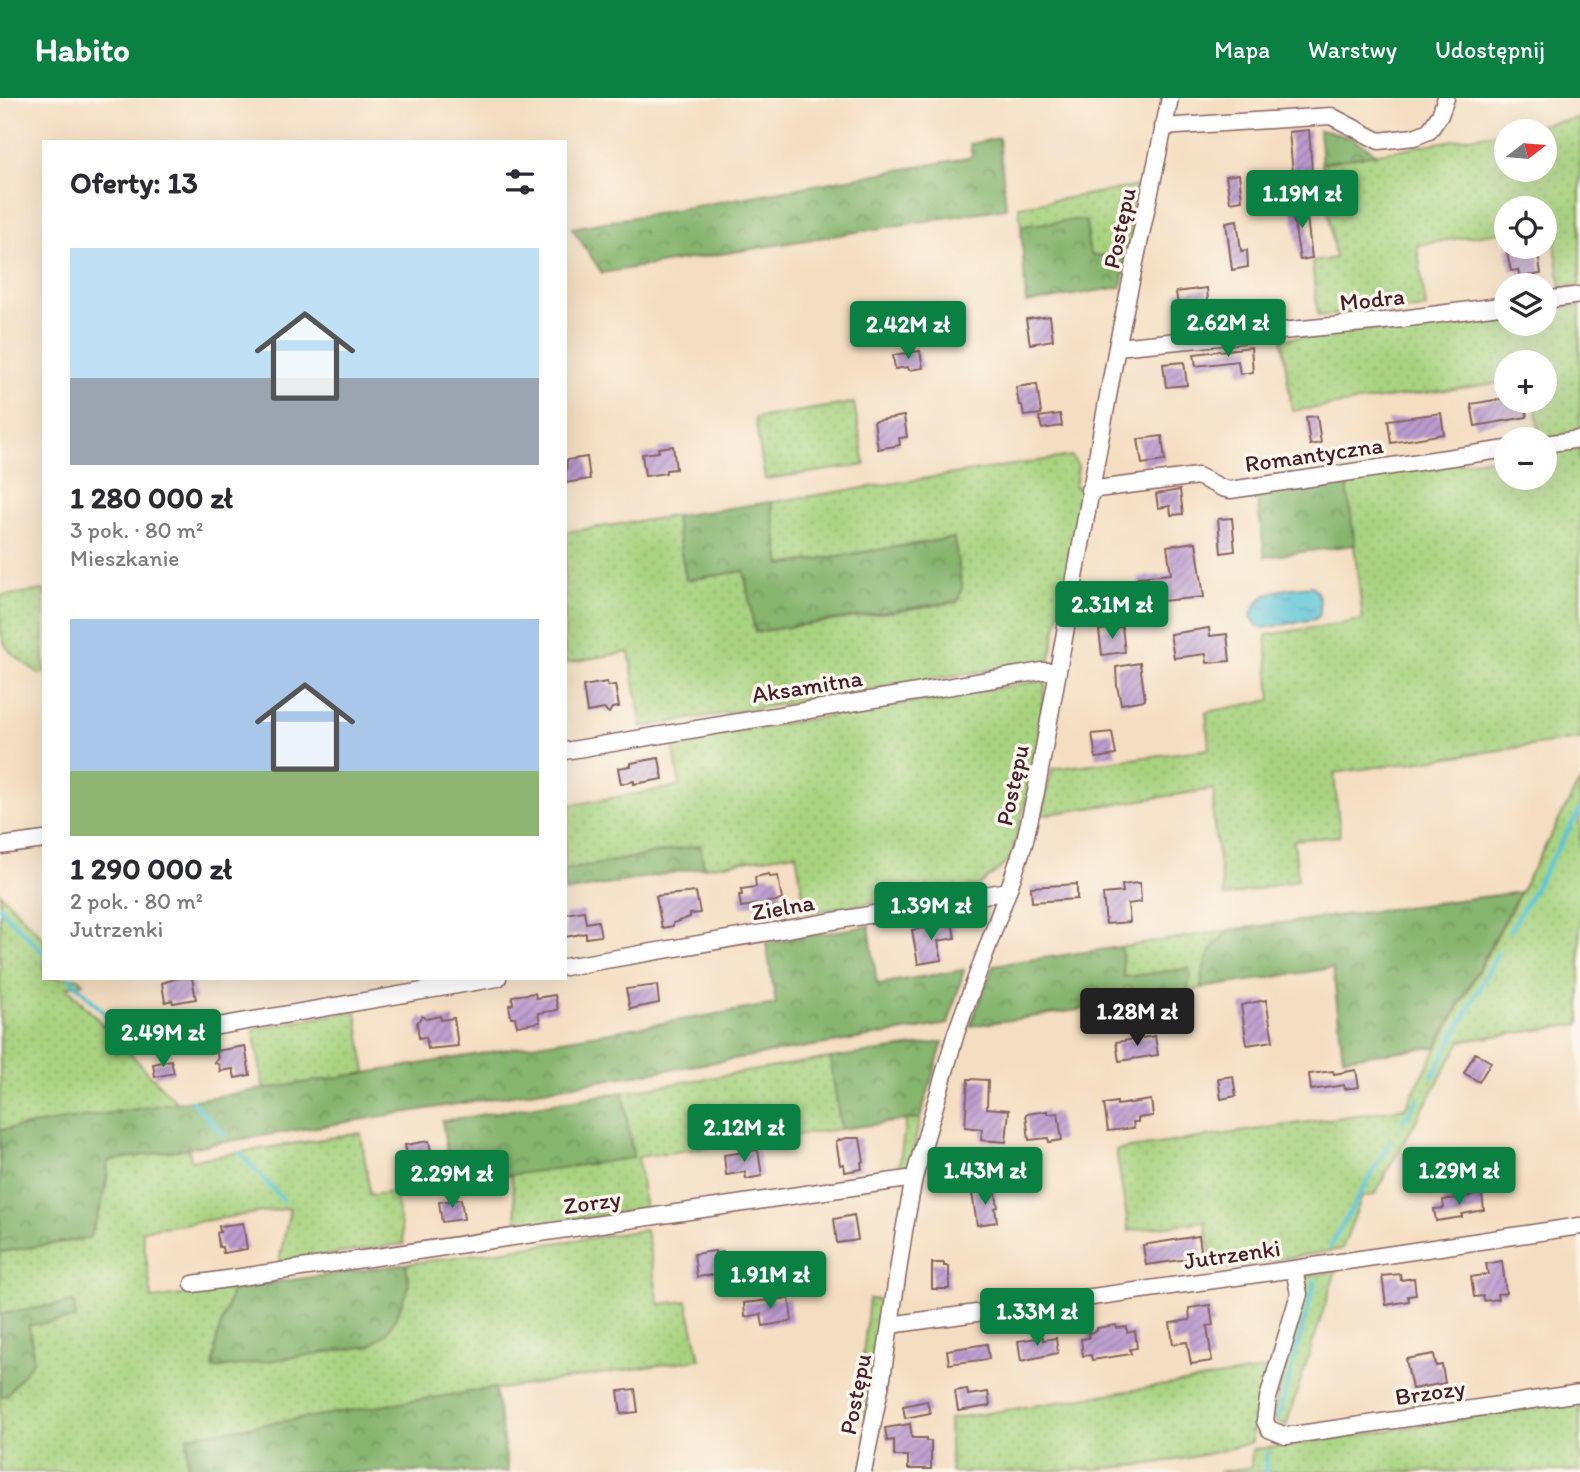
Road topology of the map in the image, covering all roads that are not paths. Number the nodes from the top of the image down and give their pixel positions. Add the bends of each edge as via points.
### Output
1 (1170, 98) edge
2 (1446, 98) edge
3 (1163, 127) junction
4 (1580, 295) edge
5 (1557, 298) edge
6 (1494, 307) edge
7 (1116, 347) junction
8 (1580, 439) edge
9 (1557, 442) edge
10 (1494, 451) edge
11 (1089, 489) junction
12 (1057, 671) junction
13 (567, 751) edge
14 (42, 841) edge
15 (0, 846) edge
16 (1008, 891) junction
17 (567, 967) edge
18 (486, 980) edge
19 (136, 1040) dead end
20 (914, 1178) junction
21 (1580, 1226) edge
22 (1293, 1269) junction
23 (193, 1284) dead end
24 (890, 1325) junction
25 (1580, 1393) edge
26 (863, 1472) edge

1 - 3 street, Postępu
2 - 3 street via 1429,131 1379,141 1331,116
3 - 7 street, Postępu
4 - 5 street
6 - 7 street, Modra
7 - 11 street, Postępu
8 - 9 street
10 - 11 street, Romantyczna via 1230,490 1198,476
11 - 12 street, Postępu
12 - 13 street, Aksamitna
12 - 16 street, Postępu via 1036,792
14 - 15 street
16 - 17 street, Zielna
16 - 20 street, Postępu via 956,1033
18 - 19 street
20 - 23 street, Zorzy
20 - 24 street, Postępu
21 - 22 street, Jutrzenki
22 - 24 street, Jutrzenki
22 - 25 street, Brzozy via 1299,1294 1268,1398 1265,1421 1269,1429 1286,1436
24 - 26 street, Postępu

